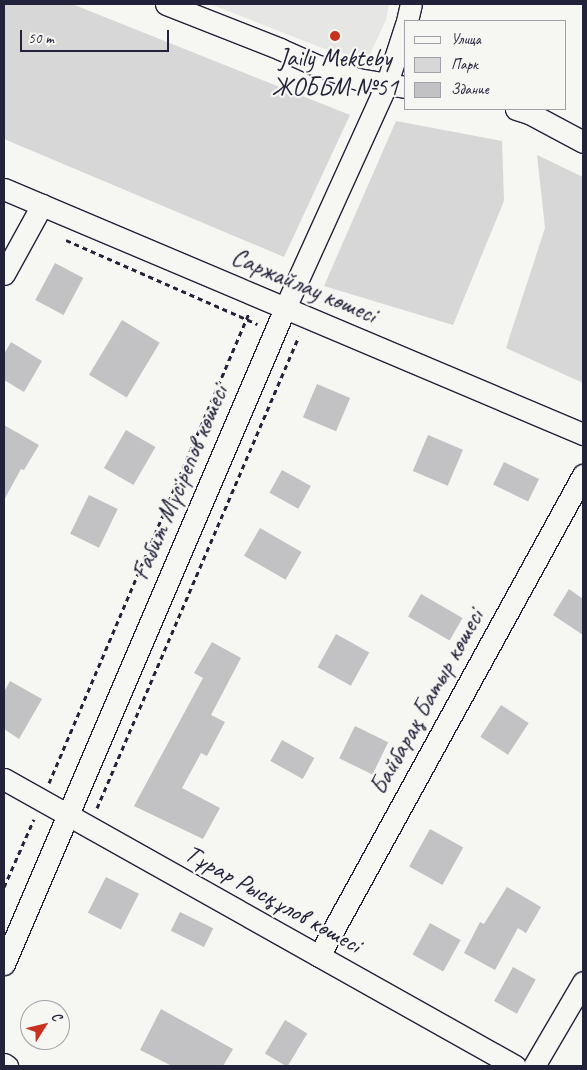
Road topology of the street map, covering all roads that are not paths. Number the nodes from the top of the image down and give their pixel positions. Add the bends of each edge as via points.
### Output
1 (166, 4) edge
2 (411, 4) edge
3 (407, 20) edge
4 (404, 35) edge
5 (396, 85) edge
6 (520, 110) edge
7 (583, 142) edge
8 (4, 189) edge
9 (42, 205) junction
10 (4, 274) edge
11 (284, 308) junction
12 (583, 434) edge
13 (583, 475) edge
14 (4, 779) edge
15 (67, 815) junction
16 (319, 956) junction
17 (4, 964) edge
18 (583, 982) edge
19 (4, 1064) edge
20 (7, 1066) edge
21 (515, 1066) edge
22 (534, 1066) edge

1 - 5 street via 318,66 358,79
2 - 3 street, Ғабит Мүсірепов көшесі
4 - 5 street, Ғабит Мүсірепов көшесі
5 - 11 street, Ғабит Мүсірепов көшесі
6 - 7 street
8 - 9 street, Саржайлау көшесі
9 - 10 street
9 - 11 street, Саржайлау көшесі
11 - 12 street, Саржайлау көшесі
11 - 15 street, Ғабит Мүсірепов көшесі
13 - 16 street, Байбарақ Батыр көшесі
14 - 15 street, Тұрар Рысқұлов көшесі
15 - 16 street, Тұрар Рысқұлов көшесі
15 - 17 street, Ғабит Мүсірепов көшесі
16 - 21 street, Тұрар Рысқұлов көшесі
18 - 22 street
19 - 20 street

